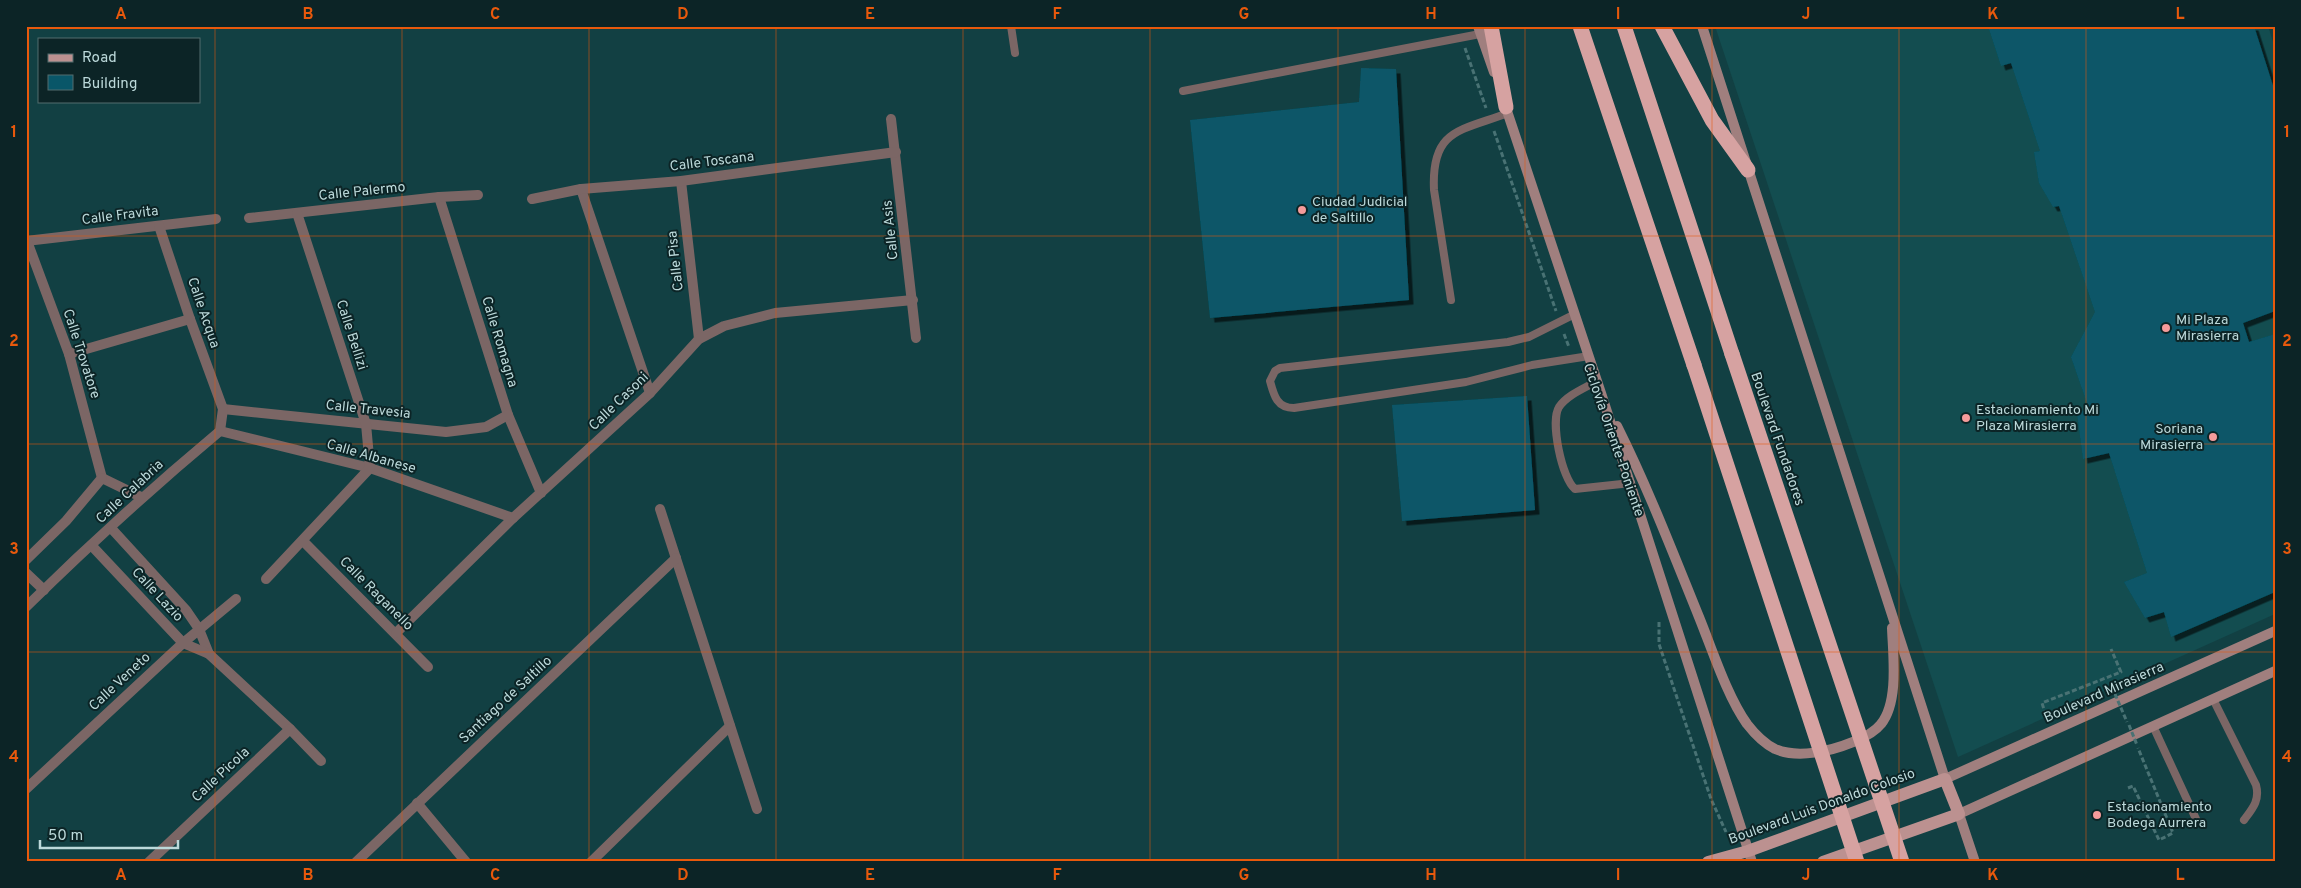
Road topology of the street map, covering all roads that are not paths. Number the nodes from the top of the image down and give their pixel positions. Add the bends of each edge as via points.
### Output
1 (1011, 26) edge
2 (1580, 26) edge
3 (1624, 26) edge
4 (1662, 26) edge
5 (1702, 26) edge
6 (1483, 29) edge
7 (1015, 53) dead end
8 (1183, 91) dead end
9 (1507, 110) junction
10 (892, 119) dead end
11 (896, 152) junction
12 (1748, 170) junction
13 (681, 181) junction
14 (580, 190) junction
15 (478, 195) dead end
16 (439, 197) junction
17 (532, 199) dead end
18 (297, 213) junction
19 (249, 218) dead end
20 (216, 219) dead end
21 (159, 226) junction
22 (27, 241) edge
23 (913, 300) junction
24 (1451, 300) dead end
25 (1575, 314) junction
26 (190, 319) junction
27 (916, 338) dead end
28 (699, 339) junction
29 (69, 354) junction
30 (1589, 356) junction
31 (1597, 381) junction
32 (650, 393) junction
33 (1602, 393) junction
34 (223, 409) junction
35 (508, 416) junction
36 (366, 424) junction
37 (220, 431) junction
38 (370, 468) junction
39 (102, 478) junction
40 (1630, 483) junction
41 (541, 494) junction
42 (141, 497) junction
43 (660, 509) dead end
44 (513, 518) junction
45 (111, 528) junction
46 (303, 542) junction
47 (92, 546) junction
48 (676, 558) junction
49 (26, 560) edge
50 (26, 573) edge
51 (266, 579) dead end
52 (44, 590) junction
53 (236, 599) dead end
54 (26, 607) edge
55 (1891, 616) junction
56 (200, 629) junction
57 (2275, 631) edge
58 (396, 633) junction
59 (183, 643) junction
60 (209, 654) junction
61 (428, 667) dead end
62 (2275, 671) edge
63 (2213, 699) junction
64 (730, 726) junction
65 (2153, 726) junction
66 (290, 729) junction
67 (320, 762) dead end
68 (1945, 780) junction
69 (26, 789) edge
70 (417, 803) junction
71 (757, 809) dead end
72 (1959, 814) junction
73 (2196, 819) dead end
74 (2244, 820) dead end
75 (1745, 856) edge
76 (149, 862) edge
77 (356, 862) edge
78 (466, 862) edge
79 (591, 862) edge
80 (1708, 862) edge
81 (1823, 862) edge
82 (1857, 862) edge
83 (1902, 862) edge
84 (1974, 862) edge

1 - 7 lane
2 - 82 highway, bridge
3 - 83 highway, Boulevard Fundadores, bridge
4 - 12 highway via 1712,120
5 - 12 main road
6 - 8 lane via 1461,38
6 - 9 highway
9 - 24 lane via 1459,130 1441,146 1436,158 1434,190
9 - 25 main road
10 - 11 street, Calle Asis
11 - 13 street, Calle Toscana
11 - 23 street, Calle Asis
12 - 55 main road
13 - 14 street, Calle Toscana
13 - 28 street, Calle Pisa
14 - 17 street, Calle Toscana
14 - 32 street
15 - 16 street, Calle Palermo
16 - 18 street, Calle Palermo
16 - 35 street, Calle Romagna
18 - 19 street, Calle Palermo
18 - 36 street, Calle Bellizi
20 - 21 street, Calle Fravita
21 - 22 street, Calle Fravita
21 - 26 street, Calle Acqua
22 - 29 street, Calle Trovatore
23 - 27 street, Calle Asis
23 - 28 street, Calle Casoni via 775,313 724,326
25 - 30 main road
25 - 30 lane via 1530,337 1500,344 1280,368 1270,381 1273,395 1285,408 1294,408 1466,382 1532,365
26 - 29 street
26 - 34 street, Calle Acqua
28 - 32 street, Calle Casoni
29 - 39 street, Calle Trovatore
30 - 31 main road
31 - 33 main road
31 - 40 lane via 1565,400 1556,413 1563,469 1569,484 1575,489
32 - 41 street, Calle Casoni
33 - 40 main road
33 - 55 main road via 1638,468 1722,676 1747,724 1775,749 1802,754 1848,744 1868,736 1881,725 1892,699
34 - 36 street, Calle Travesia
34 - 37 street
35 - 36 street, Calle Travesia via 486,427 446,432
35 - 41 street, Calle Romagna
36 - 38 street, Calle Bellizi
37 - 38 street, Calle Albanese
37 - 42 street, Calle Calabria
38 - 44 street, Calle Albanese
38 - 46 street
39 - 42 street
39 - 49 street, Calle Calabria via 66,521
40 - 75 main road
41 - 44 street, Calle Casoni
42 - 45 street, Calle Calabria
43 - 48 street
44 - 58 street, Calle Casoni
45 - 47 street, Calle Calabria
45 - 56 street, Calle Lazio
46 - 51 street
46 - 58 street, Calle Raganello
47 - 52 street, Calle Calabria
47 - 59 street, Calle Lazio
48 - 64 street
48 - 70 street, Santiago de Saltillo
50 - 52 street
52 - 54 street, Calle Calabria
53 - 56 street, Calle Veneto
55 - 68 main road
56 - 59 street, Calle Veneto
56 - 60 street, Calle Lazio
57 - 68 main road, Boulevard Mirasierra
58 - 61 street, Calle Raganello
59 - 60 street, Calle Lazio
59 - 69 street, Calle Veneto
60 - 66 street, Calle Lazio
62 - 63 main road
63 - 65 main road
63 - 74 lane via 2256,785 2258,794
64 - 71 street
64 - 79 street
65 - 72 main road
65 - 73 lane
66 - 67 street, Calle Lazio
66 - 76 street, Calle Picola
68 - 72 main road
68 - 75 main road, Boulevard Luis Donaldo Colosio
70 - 77 street, Santiago de Saltillo
70 - 78 street
72 - 81 main road
72 - 84 main road
75 - 80 main road, Boulevard Luis Donaldo Colosio

